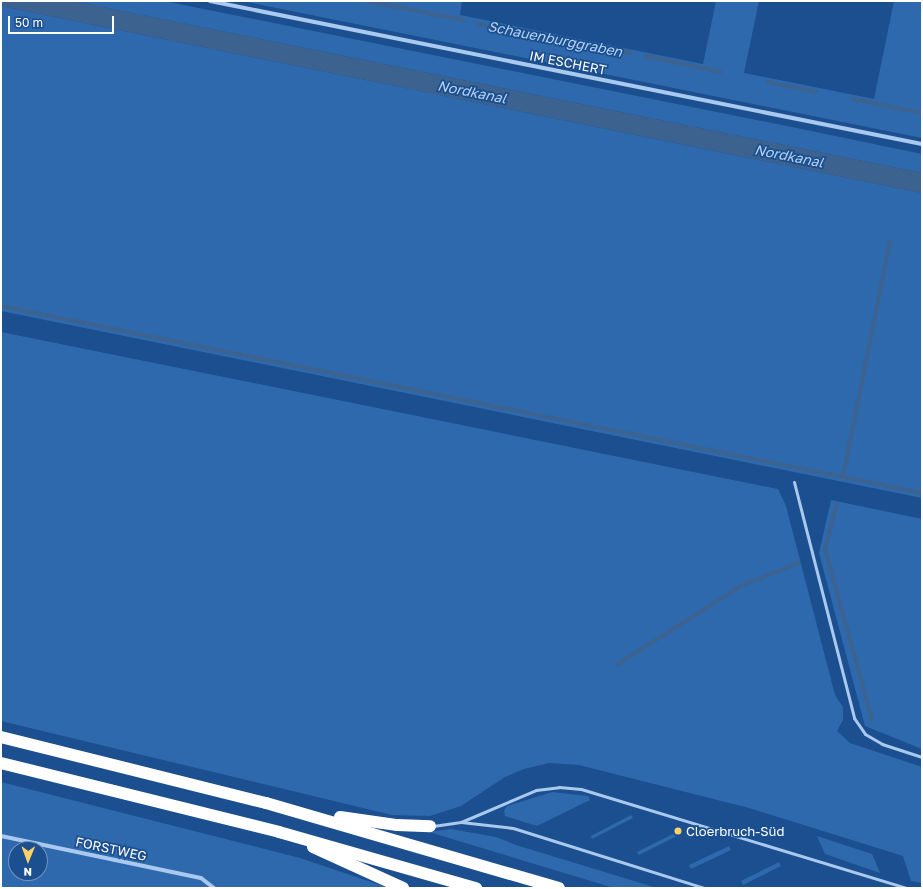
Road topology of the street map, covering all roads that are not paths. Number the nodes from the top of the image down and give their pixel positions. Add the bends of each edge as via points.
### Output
1 (210, 1) edge
2 (922, 144) edge
3 (794, 482) dead end
4 (1, 737) edge
5 (922, 757) edge
6 (1, 763) edge
7 (266, 803) junction
8 (461, 822) junction
9 (430, 826) joint
10 (279, 832) junction
11 (1, 836) edge
12 (214, 888) edge
13 (403, 888) edge
14 (476, 888) edge
15 (559, 888) edge
16 (705, 888) edge
17 (906, 888) edge

1 - 2 street, IM ESCHERT
3 - 5 lane via 854,718 865,734 882,744
4 - 7 highway
6 - 10 highway
7 - 9 highway via 360,822
7 - 15 highway
8 - 9 lane
8 - 16 lane via 513,828
8 - 17 lane via 536,790 559,787 581,789
10 - 13 highway
10 - 14 highway
11 - 12 street, FORSTWEG via 201,878

